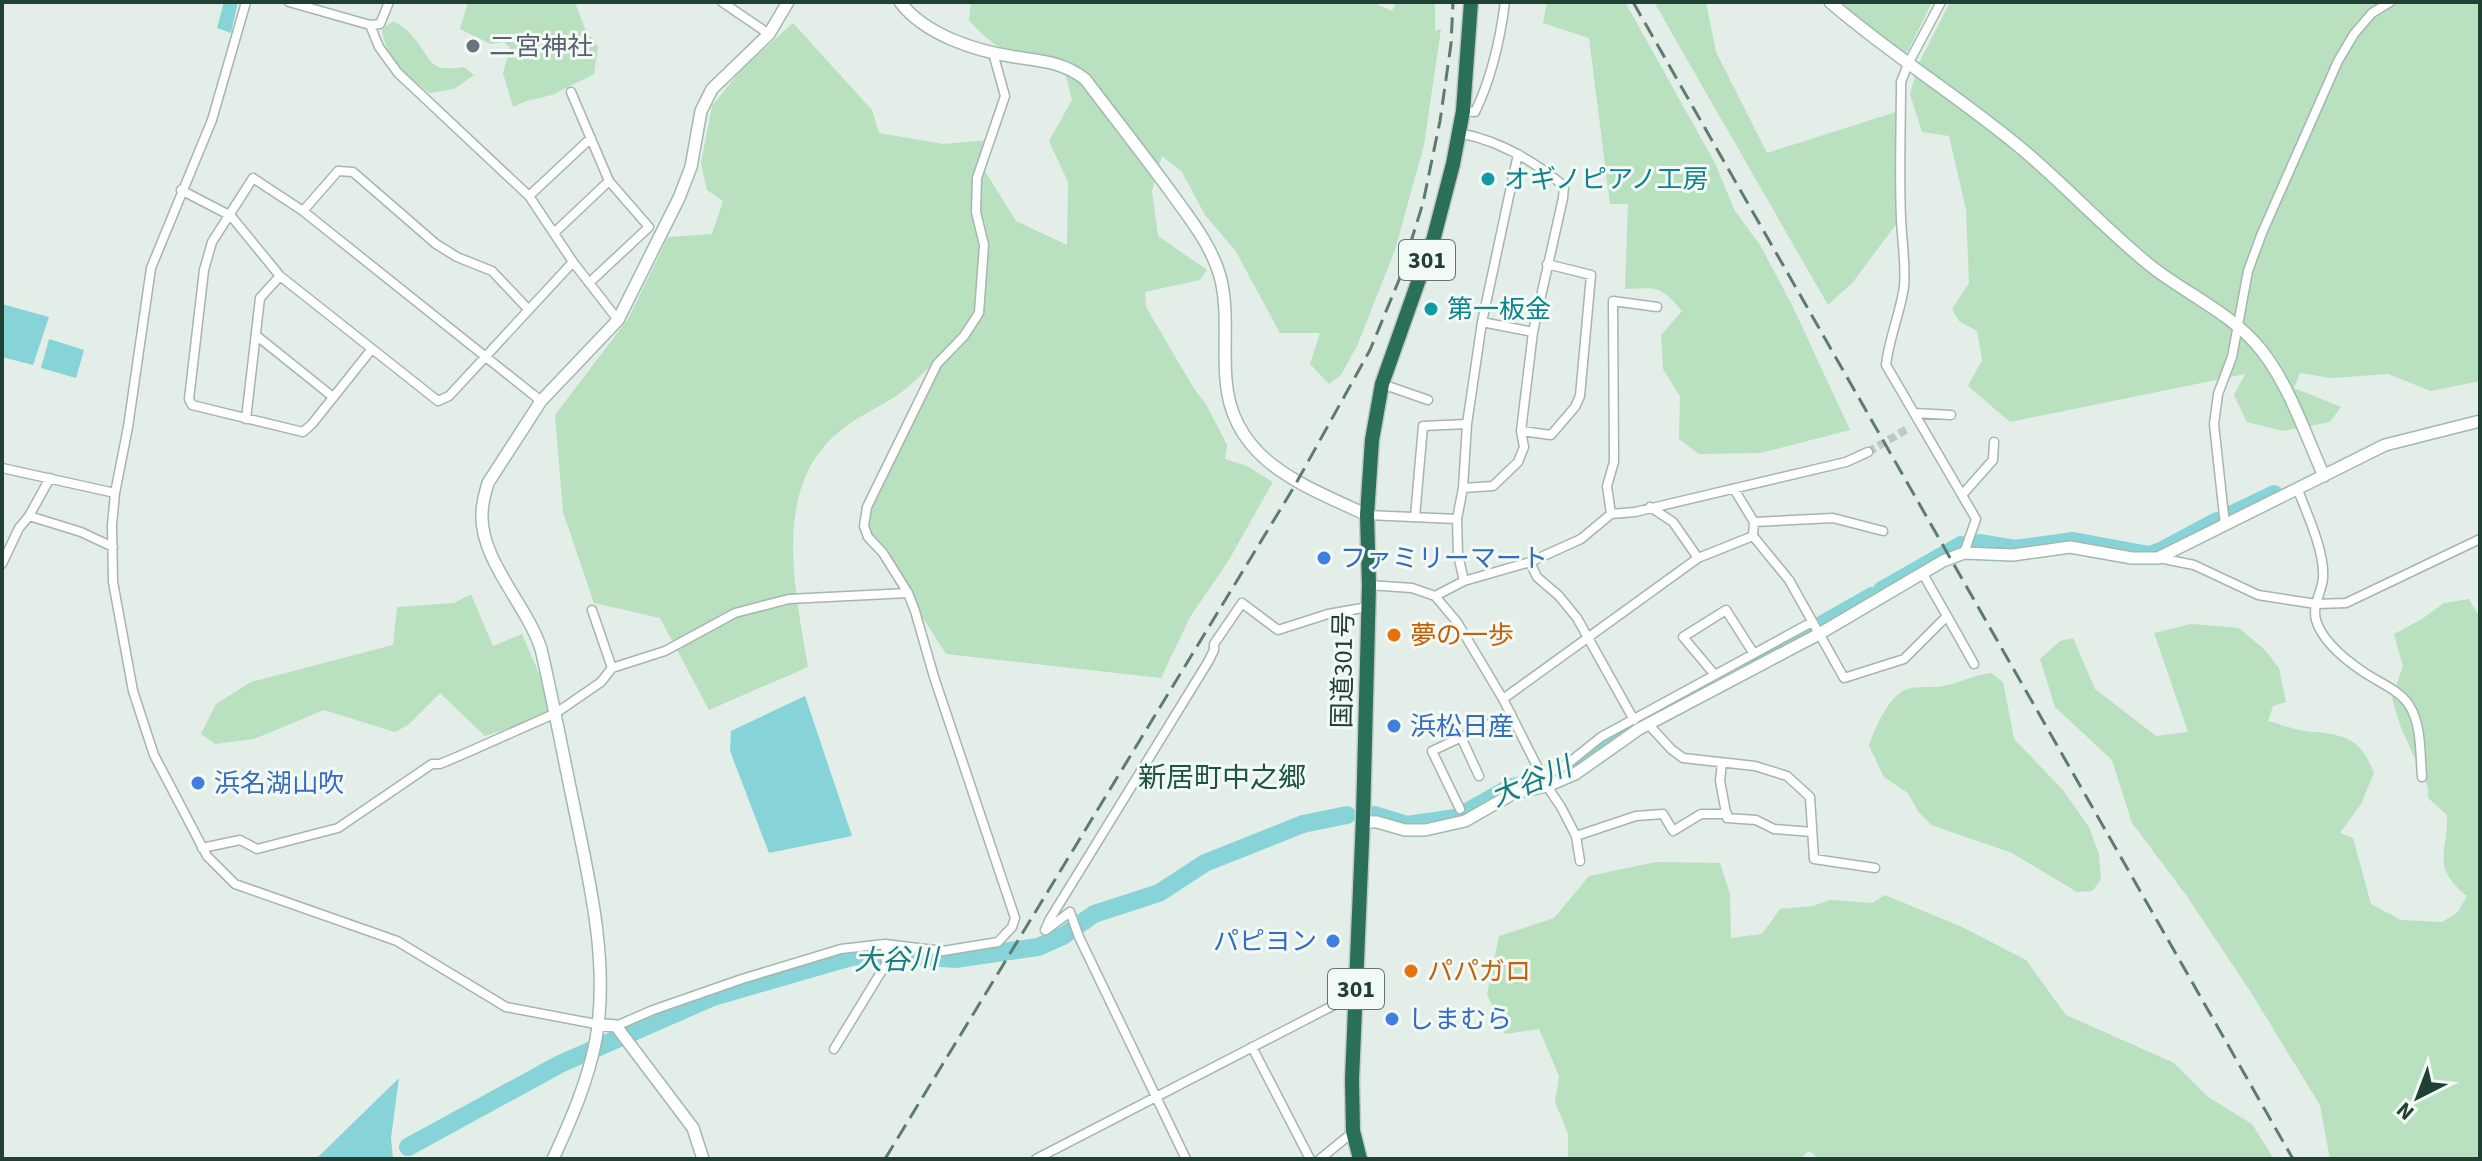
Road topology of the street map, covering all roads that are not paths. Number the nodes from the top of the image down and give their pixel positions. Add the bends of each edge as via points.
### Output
1 (246, 2) edge
2 (289, 2) edge
3 (389, 2) edge
4 (722, 2) edge
5 (788, 2) edge
6 (900, 2) edge
7 (1471, 2) edge
8 (1505, 2) edge
9 (1830, 2) edge
10 (1941, 2) edge
11 (2390, 2) edge
12 (370, 25) junction
13 (769, 34) junction
14 (993, 53) junction
15 (1908, 64) junction
16 (571, 92) dead end
17 (1463, 111) junction
18 (1459, 133) junction
19 (591, 138) junction
20 (1518, 154) junction
21 (609, 181) junction
22 (181, 190) junction
23 (529, 196) junction
24 (303, 211) junction
25 (231, 216) junction
26 (554, 233) junction
27 (573, 262) junction
28 (1547, 264) junction
29 (280, 276) junction
30 (589, 283) junction
31 (1657, 307) dead end
32 (528, 309) junction
33 (618, 320) junction
34 (1482, 322) junction
35 (2237, 325) junction
36 (1533, 332) junction
37 (257, 336) junction
38 (371, 350) junction
39 (486, 358) junction
40 (1382, 384) junction
41 (333, 397) junction
42 (1428, 400) dead end
43 (541, 401) junction
44 (1914, 413) junction
45 (1951, 415) dead end
46 (246, 419) junction
47 (2480, 421) edge
48 (1919, 422) junction
49 (1467, 424) junction
50 (1909, 428) tunnel mouth
51 (1521, 431) junction
52 (1994, 442) dead end
53 (1868, 452) tunnel mouth
54 (2, 468) edge
55 (2324, 476) junction
56 (50, 478) junction
57 (1463, 488) junction
58 (1734, 489) junction
59 (2298, 490) junction
60 (115, 493) junction
61 (1962, 495) junction
62 (1650, 507) junction
63 (1611, 514) junction
64 (1367, 515) junction
65 (29, 516) junction
66 (1415, 517) junction
67 (1457, 519) junction
68 (1754, 522) junction
69 (2225, 525) junction
70 (1883, 531) dead end
71 (1753, 536) junction
72 (2480, 539) edge
73 (113, 547) junction
74 (1964, 553) junction
75 (1698, 558) junction
76 (2158, 558) junction
77 (1530, 562) junction
78 (2, 564) edge
79 (1923, 574) junction
80 (1464, 581) junction
81 (1369, 585) junction
82 (908, 593) junction
83 (1435, 596) junction
84 (2316, 604) junction
85 (1368, 607) junction
86 (592, 610) dead end
87 (1947, 616) junction
88 (1812, 622) junction
89 (1819, 634) junction
90 (1589, 638) junction
91 (1754, 654) junction
92 (1974, 664) dead end
93 (612, 668) junction
94 (1715, 675) junction
95 (1503, 699) junction
96 (556, 713) junction
97 (1511, 714) junction
98 (1640, 724) junction
99 (1461, 737) junction
100 (1722, 763) junction
101 (1479, 776) dead end
102 (2422, 777) dead end
103 (1545, 780) junction
104 (1460, 809) dead end
105 (1727, 814) junction
106 (1363, 816) junction
107 (1812, 832) junction
108 (1576, 836) junction
109 (202, 848) junction
110 (1580, 861) dead end
111 (1875, 868) dead end
112 (885, 944) junction
113 (1355, 1000) junction
114 (596, 1024) junction
115 (616, 1026) junction
116 (1252, 1047) junction
117 (834, 1049) dead end
118 (1155, 1097) junction
119 (1353, 1131) junction
120 (553, 1159) edge
121 (703, 1159) edge
122 (1036, 1159) edge
123 (1186, 1159) edge
124 (1310, 1159) edge
125 (1320, 1159) edge
126 (1360, 1159) edge

1 - 22 street via 212,120
2 - 12 street
3 - 12 street via 380,24
4 - 13 street
5 - 13 street
6 - 14 street via 932,30
7 - 17 highway, 国道301号 / 301
8 - 17 street via 1498,51 1483,96 1475,112
9 - 15 street
10 - 15 street
11 - 35 street via 2372,13 2338,61 2262,233
12 - 23 street via 398,73
13 - 33 street via 712,89 701,111 691,167 679,198
14 - 64 street via 1063,65 1085,79 1202,235 1220,276 1231,411 1247,442 1310,488
14 - 82 street via 1005,96 977,178 976,212 984,245 979,313 937,364 873,493 864,526
15 - 35 street via 2022,149 2155,269
15 - 44 street via 1901,82 1901,221 1906,254 1886,365
16 - 19 street
17 - 18 highway, 国道301号 / 301
18 - 20 street
18 - 40 highway, 国道301号 / 301 via 1434,237
19 - 21 street
19 - 23 street
20 - 28 street via 1564,186
20 - 34 street
21 - 26 street
21 - 30 street via 649,227
22 - 25 street
22 - 60 street via 151,268
23 - 26 street
24 - 25 street via 253,178
24 - 32 street via 338,171 353,172 436,244 492,271
24 - 39 street
25 - 29 street
25 - 46 street via 212,242 204,270 189,399 196,407
26 - 27 street
27 - 30 street
27 - 32 street
28 - 36 street
28 - 51 street via 1591,275 1582,388 1575,407 1551,435
29 - 37 street via 260,298
29 - 38 street
30 - 33 street
31 - 63 street via 1613,301 1614,462 1607,486
32 - 39 street
33 - 43 street
34 - 36 street
34 - 49 street
35 - 55 street via 2263,351 2285,388
35 - 69 street via 2214,424
36 - 51 street
37 - 41 street
37 - 46 street
38 - 39 street via 438,401
38 - 41 street
39 - 43 street
40 - 42 street
40 - 64 highway, 国道301号 / 301
41 - 46 street via 303,432
43 - 96 street via 488,483 481,513 491,555 536,634
44 - 45 street
44 - 48 street
47 - 55 street via 2385,445
48 - 50 street
48 - 61 street
49 - 57 street
49 - 66 street via 1423,426
51 - 57 street via 1524,447 1510,470 1493,486
52 - 61 street via 1993,460
53 - 58 street
54 - 56 street
55 - 59 street
56 - 60 street
56 - 65 street
57 - 67 street
58 - 62 street
58 - 68 street
59 - 69 street
59 - 84 street via 2323,577
60 - 73 street
61 - 74 street via 1976,519
62 - 63 street
62 - 75 street via 1673,522
63 - 77 street via 1581,539
64 - 66 street
64 - 81 highway, 国道301号 / 301
65 - 73 street
65 - 78 street
66 - 67 street
67 - 80 street
68 - 70 street via 1833,518
68 - 71 street
69 - 76 street
71 - 75 street
71 - 88 street via 1789,580
72 - 84 street via 2346,603
73 - 109 street via 113,582 133,691 154,755
74 - 76 street via 2013,555 2070,547
74 - 79 street
75 - 90 street
76 - 84 street via 2194,565 2258,595
77 - 80 street
77 - 90 street
79 - 87 street
79 - 89 street
80 - 83 street
81 - 83 street via 1412,588
81 - 85 highway, 国道301号 / 301
82 - 93 street via 759,605 665,651
82 - 112 street via 1015,918 998,942 943,951
83 - 95 street via 1457,622
84 - 102 street via 2316,621 2337,649 2410,706
85 - 106 highway, 国道301号 / 301
85 - 118 street via 1278,630 1242,603 1045,930 1070,912
86 - 93 street
87 - 89 street via 1904,659 1844,678
87 - 92 street
88 - 89 street
88 - 91 street
89 - 98 street
90 - 95 street
90 - 98 street
91 - 94 street
91 - 94 street via 1726,610 1683,637
93 - 96 street via 601,682
94 - 98 street
95 - 97 street
96 - 109 street via 432,764 338,828 257,849 240,840
96 - 114 street via 590,887 599,958
97 - 99 street
97 - 103 street
98 - 100 street via 1683,758
98 - 103 street via 1575,774
99 - 101 street
99 - 104 street via 1432,751
100 - 105 street
100 - 107 street via 1787,776 1810,797
103 - 106 street via 1465,821 1425,830
103 - 108 street
105 - 107 street via 1774,829
105 - 108 street via 1701,814 1673,831 1663,814 1636,816
106 - 113 highway, 国道301号 / 301
107 - 111 street via 1814,859
108 - 110 street
109 - 114 street via 235,884 397,941 506,1007
112 - 115 street via 788,964
112 - 117 street via 886,964
113 - 116 street via 1338,1003
113 - 119 highway, 国道301号 / 301
114 - 115 street
114 - 120 street via 590,1064
115 - 121 street via 693,1128
116 - 118 street
116 - 124 street
118 - 122 street
118 - 123 street
119 - 125 street
119 - 126 highway, 国道301号 / 301

